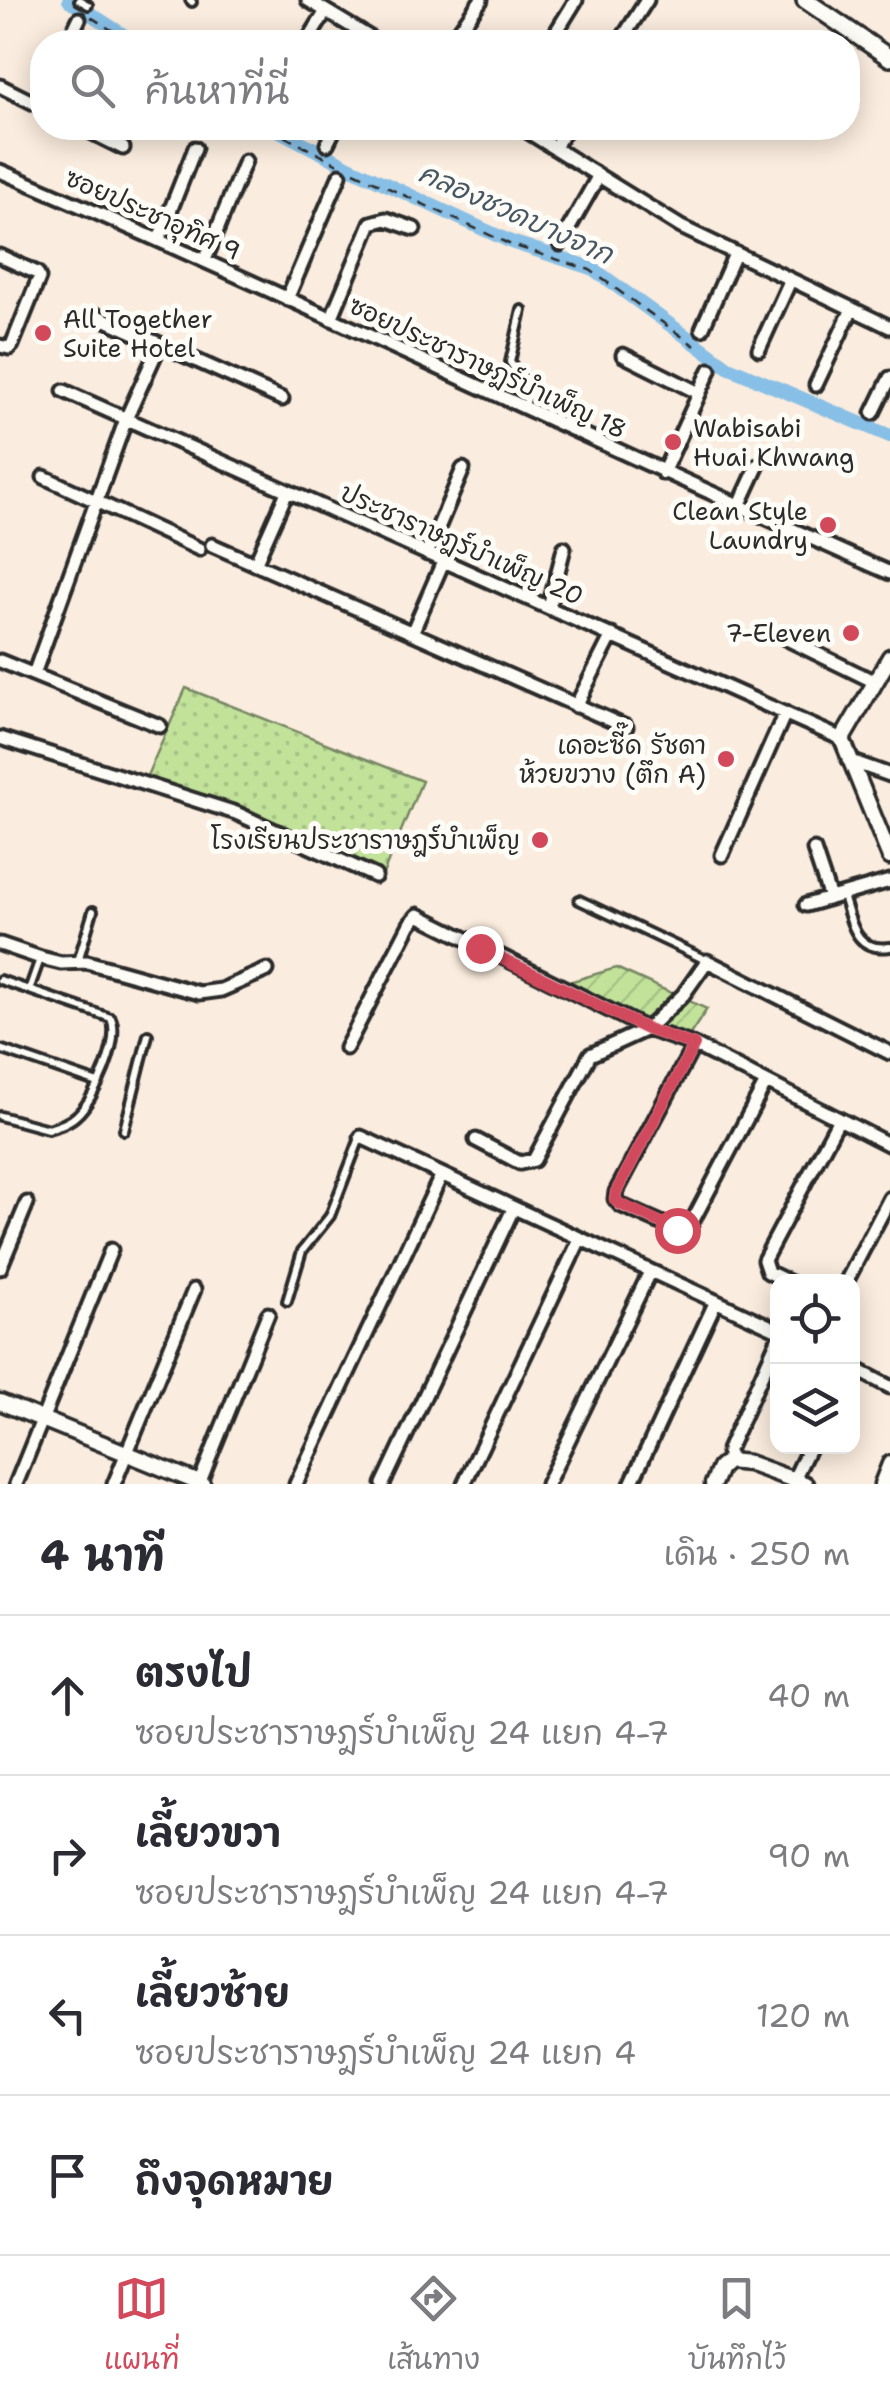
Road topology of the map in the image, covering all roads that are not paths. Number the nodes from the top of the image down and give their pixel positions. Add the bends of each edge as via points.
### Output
1 (79, 0) edge
2 (308, 0) edge
3 (481, 0) edge
4 (576, 0) edge
5 (647, 0) edge
6 (808, 1) edge
7 (326, 11) junction
8 (82, 12) joint
9 (74, 30) edge
10 (314, 30) edge
11 (355, 30) edge
12 (460, 30) edge
13 (557, 30) edge
14 (628, 30) edge
15 (850, 30) edge
16 (860, 37) edge
17 (890, 58) edge
18 (0, 86) edge
19 (30, 99) edge
20 (108, 140) edge
21 (329, 140) edge
22 (541, 140) edge
23 (559, 140) edge
24 (327, 144) dead end
25 (124, 148) dead end
26 (194, 148) dead end
27 (554, 148) junction
28 (245, 161) dead end
29 (0, 171) edge
30 (340, 175) dead end
31 (598, 177) junction
32 (414, 229) dead end
33 (159, 239) junction
34 (560, 244) dead end
35 (735, 254) junction
36 (0, 256) edge
37 (204, 260) junction
38 (790, 281) junction
39 (286, 299) junction
40 (852, 309) junction
41 (522, 310) dead end
42 (95, 315) dead end
43 (331, 319) junction
44 (890, 327) edge
45 (702, 329) dead end
46 (160, 344) junction
47 (3, 347) edge
48 (760, 349) dead end
49 (623, 355) dead end
50 (710, 370) dead end
51 (890, 378) edge
52 (816, 385) dead end
53 (64, 392) dead end
54 (700, 393) junction
55 (282, 399) dead end
56 (524, 407) junction
57 (873, 413) dead end
58 (126, 419) junction
59 (758, 465) dead end
60 (463, 470) dead end
61 (663, 473) junction
62 (44, 478) dead end
63 (287, 492) junction
64 (95, 503) junction
65 (738, 506) junction
66 (212, 544) dead end
67 (564, 548) dead end
68 (198, 549) dead end
69 (427, 554) junction
70 (444, 562) junction
71 (255, 564) junction
72 (890, 573) edge
73 (548, 607) junction
74 (412, 633) junction
75 (612, 634) junction
76 (785, 638) dead end
77 (890, 657) edge
78 (0, 661) edge
79 (34, 674) junction
80 (875, 682) junction
81 (576, 706) junction
82 (786, 714) junction
83 (160, 726) dead end
84 (626, 728) dead end
85 (0, 738) edge
86 (842, 739) junction
87 (848, 760) junction
88 (890, 774) edge
89 (814, 850) dead end
90 (722, 855) dead end
91 (890, 858) edge
92 (375, 876) dead end
93 (890, 880) edge
94 (837, 898) junction
95 (579, 900) dead end
96 (806, 906) dead end
97 (93, 911) dead end
98 (0, 944) edge
99 (890, 947) edge
100 (41, 958) junction
101 (707, 961) junction
102 (78, 962) junction
103 (267, 970) dead end
104 (0, 980) edge
105 (29, 990) junction
106 (647, 1029) junction
107 (148, 1035) dead end
108 (694, 1045) junction
109 (346, 1048) dead end
110 (0, 1049) edge
111 (890, 1053) edge
112 (766, 1082) junction
113 (98, 1084) junction
114 (0, 1116) edge
115 (839, 1119) junction
116 (124, 1130) dead end
117 (365, 1139) joint
118 (476, 1140) dead end
119 (890, 1144) edge
120 (441, 1176) junction
121 (890, 1198) edge
122 (26, 1203) dead end
123 (513, 1208) junction
124 (580, 1239) junction
125 (111, 1250) dead end
126 (3, 1252) edge
127 (0, 1268) edge
128 (650, 1272) junction
129 (772, 1274) edge
130 (850, 1274) edge
131 (194, 1290) dead end
132 (287, 1300) dead end
133 (716, 1301) junction
134 (268, 1314) dead end
135 (770, 1326) edge
136 (770, 1357) edge
137 (860, 1371) edge
138 (890, 1387) edge
139 (0, 1402) edge
140 (41, 1420) junction
141 (126, 1454) junction
142 (808, 1454) edge
143 (728, 1461) junction
144 (890, 1464) edge
145 (799, 1482) edge
146 (16, 1484) edge
147 (114, 1484) edge
148 (201, 1484) edge
149 (296, 1484) edge
150 (383, 1484) edge
151 (464, 1484) edge
152 (548, 1484) edge
153 (631, 1484) edge
154 (713, 1484) edge
155 (882, 1484) edge

1 - 8 lane
2 - 7 street
3 - 12 street
4 - 13 street
5 - 14 street
6 - 15 main road
7 - 10 street
7 - 11 street
8 - 9 street
16 - 17 main road
18 - 19 street
20 - 25 street
21 - 24 street
22 - 27 street
23 - 27 street
26 - 33 street
27 - 31 street
28 - 37 street
29 - 33 street, ซอยประชาอุทิศ 9
30 - 39 street
31 - 34 street
31 - 35 street
32 - 43 street via 386,219 371,223
33 - 37 street, ซอยประชาอุทิศ 9
35 - 38 street
35 - 45 street
36 - 47 street via 37,273 39,282 12,345
37 - 39 street, ซอยประชาอุทิศ 9
38 - 40 street
38 - 48 street
39 - 43 street, ซอยประชาราษฎร์บำเพ็ญ 18
40 - 44 street
40 - 52 street
41 - 56 lane via 510,362 530,392
42 - 46 street
43 - 56 street, ซอยประชาราษฎร์บำเพ็ญ 18
46 - 55 street
46 - 58 street
49 - 54 street
50 - 54 street
51 - 57 street
53 - 58 street, ประชาราษฎร์บำเพ็ญ 20
54 - 61 street
56 - 61 street, ซอยประชาราษฎร์บำเพ็ญ 18
58 - 63 street, ประชาราษฎร์บำเพ็ญ 20
58 - 64 street
59 - 65 street
60 - 69 street
61 - 65 street, ซอยประชาราษฎร์บำเพ็ญ 18
62 - 64 street
63 - 69 street, ประชาราษฎร์บำเพ็ญ 20
63 - 71 street
64 - 68 street
64 - 79 street
65 - 72 street, ซอยประชาราษฎร์บำเพ็ญ 18
66 - 71 street
67 - 73 street
69 - 70 street, ประชาราษฎร์บำเพ็ญ 20
70 - 73 street, ประชาราษฎร์บำเพ็ญ 20
70 - 74 street
71 - 74 street
73 - 75 street, ประชาราษฎร์บำเพ็ญ 20
74 - 81 street
75 - 81 street
75 - 82 street, ประชาราษฎร์บำเพ็ญ 20
76 - 80 street
77 - 80 street
78 - 79 street
79 - 83 street
80 - 86 street
81 - 84 street
82 - 86 street, ประชาราษฎร์บำเพ็ญ 20
82 - 90 street
85 - 92 street via 236,813
86 - 87 street
87 - 88 street
87 - 91 street
89 - 94 street
93 - 94 street
94 - 96 street
94 - 99 lane via 857,937
95 - 101 lane
97 - 102 lane
98 - 100 street
100 - 102 street
100 - 105 lane
101 - 106 street
101 - 111 street
102 - 103 street via 208,994
104 - 105 lane
105 - 113 lane via 111,1018 115,1031
106 - 108 street
106 - 109 street via 418,915
106 - 118 street via 590,1055 534,1160 520,1163
107 - 116 lane
108 - 112 street
108 - 112 street via 616,1192 620,1204 677,1230 692,1222
110 - 113 lane
112 - 115 street
113 - 114 lane via 66,1123 39,1129
115 - 119 street
115 - 129 street via 764,1260
117 - 120 street
117 - 132 lane via 330,1216 302,1251
120 - 123 street
120 - 149 street
121 - 130 street
122 - 126 street
123 - 124 street
123 - 150 street
124 - 128 street
124 - 151 street
125 - 140 street
126 - 127 street
128 - 133 street
128 - 152 street
131 - 141 street
133 - 135 street
133 - 153 street
134 - 148 street
136 - 143 street
137 - 138 street
139 - 140 street
140 - 141 street
140 - 146 street
141 - 147 street
141 - 148 street
142 - 145 street
143 - 145 street
143 - 154 street
144 - 155 street

